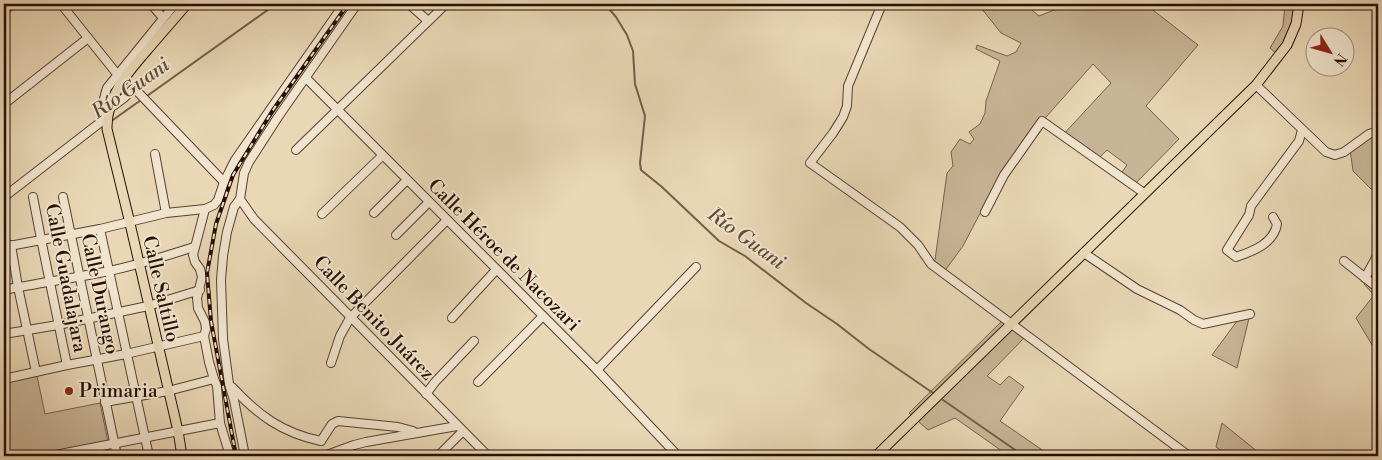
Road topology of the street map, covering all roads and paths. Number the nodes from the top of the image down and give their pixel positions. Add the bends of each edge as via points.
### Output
1 (12, 4) edge
2 (61, 4) edge
3 (151, 4) edge
4 (175, 4) edge
5 (187, 4) edge
6 (344, 4) edge
7 (357, 4) edge
8 (409, 4) edge
9 (446, 4) edge
10 (454, 4) edge
11 (462, 4) edge
12 (882, 4) edge
13 (1299, 4) edge
14 (4, 11) edge
15 (163, 18) junction
16 (428, 21) junction
17 (88, 38) junction
18 (117, 74) junction
19 (306, 78) junction
20 (1256, 85) junction
21 (4, 104) edge
22 (337, 109) junction
23 (107, 119) junction
24 (1302, 130) junction
25 (1378, 131) edge
26 (296, 150) dead end
27 (155, 154) dead end
28 (382, 156) junction
29 (407, 180) junction
30 (224, 182) junction
31 (1144, 193) junction
32 (4, 196) edge
33 (33, 197) dead end
34 (63, 198) dead end
35 (240, 199) junction
36 (429, 202) junction
37 (205, 209) junction
38 (985, 212) dead end
39 (166, 213) junction
40 (374, 213) dead end
41 (322, 214) dead end
42 (1273, 217) dead end
43 (446, 220) junction
44 (130, 221) junction
45 (100, 229) junction
46 (70, 234) junction
47 (396, 235) dead end
48 (40, 239) junction
49 (8, 246) edge
50 (194, 247) junction
51 (1084, 253) junction
52 (1378, 254) edge
53 (1344, 261) dead end
54 (138, 264) junction
55 (696, 267) dead end
56 (496, 270) junction
57 (108, 271) junction
58 (79, 276) junction
59 (1365, 278) junction
60 (50, 281) junction
61 (18, 287) junction
62 (1378, 288) edge
63 (4, 290) edge
64 (200, 290) junction
65 (148, 306) junction
66 (118, 312) junction
67 (1250, 314) dead end
68 (543, 316) junction
69 (88, 318) junction
70 (350, 318) junction
71 (452, 318) dead end
72 (1011, 323) junction
73 (58, 325) junction
74 (28, 329) junction
75 (4, 334) edge
76 (204, 336) junction
77 (474, 341) dead end
78 (158, 347) junction
79 (126, 354) junction
80 (97, 360) junction
81 (331, 363) dead end
82 (67, 365) junction
83 (597, 370) junction
84 (36, 372) junction
85 (4, 379) edge
86 (214, 379) junction
87 (478, 382) dead end
88 (229, 384) junction
89 (168, 391) junction
90 (426, 394) junction
91 (135, 396) junction
92 (105, 402) junction
93 (220, 423) junction
94 (460, 429) junction
95 (178, 431) junction
96 (417, 432) junction
97 (144, 437) junction
98 (321, 440) junction
99 (114, 444) junction
100 (85, 453) edge
101 (52, 456) edge
102 (117, 456) edge
103 (149, 456) edge
104 (182, 456) edge
105 (230, 456) edge
106 (245, 456) edge
107 (322, 456) edge
108 (438, 456) edge
109 (488, 456) edge
110 (678, 456) edge
111 (876, 456) edge
112 (1189, 456) edge

1 - 14 street
2 - 17 street
3 - 15 street
4 - 15 street
5 - 23 main road via 129,72 118,88
6 - 30 street via 235,160
7 - 19 street
8 - 16 street
9 - 16 street
10 - 11 street
12 - 72 street via 850,78 843,117 810,163 900,227 931,264
13 - 20 main road via 1296,24 1287,45
15 - 18 street
16 - 22 street
17 - 18 street
17 - 21 street
18 - 23 street via 103,97 102,106
19 - 22 street, Calle Héroe de Nacozari
19 - 35 street via 249,162
20 - 24 street
20 - 31 main road
22 - 26 street
22 - 28 street, Calle Héroe de Nacozari
23 - 30 street via 134,88
23 - 32 street
23 - 44 main road, Calle Saltillo
24 - 25 street via 1326,152 1335,155
24 - 42 street via 1299,141 1251,206 1227,250 1236,257 1270,239 1276,232 1277,224
27 - 39 street
28 - 29 street, Calle Héroe de Nacozari
28 - 41 street
29 - 36 street, Calle Héroe de Nacozari
29 - 40 street
30 - 37 street via 218,200
31 - 38 street via 1042,121 1004,174
31 - 51 main road
33 - 48 street, Calle Guadalajara
34 - 46 street, Calle Durango
35 - 70 street, Calle Benito Juárez via 254,219
35 - 88 street via 234,207 227,232 221,280 223,339
36 - 43 street, Calle Héroe de Nacozari
36 - 47 street
37 - 39 street
37 - 50 street
39 - 44 street
43 - 56 street, Calle Héroe de Nacozari
43 - 70 street
44 - 45 street
44 - 54 main road, Calle Saltillo
45 - 46 street
45 - 57 street
46 - 48 street
46 - 58 street, Calle Durango
48 - 49 street
48 - 60 street, Calle Guadalajara
49 - 61 street
50 - 54 street
50 - 64 street via 194,262 202,277
51 - 67 street via 1137,288 1203,324
51 - 72 main road
52 - 59 street
53 - 59 street
54 - 57 street
54 - 65 main road, Calle Saltillo
55 - 83 street
56 - 68 street, Calle Héroe de Nacozari
56 - 71 street
57 - 58 street
57 - 66 street
58 - 60 street
58 - 69 street, Calle Durango
59 - 62 street
60 - 61 street
60 - 73 street, Calle Guadalajara
61 - 63 street
61 - 74 street
64 - 65 street
64 - 76 street via 198,308 205,322
65 - 66 street
65 - 78 main road, Calle Saltillo
66 - 69 street
66 - 79 street
68 - 83 street, Calle Héroe de Nacozari
68 - 87 street
69 - 73 street
69 - 80 street, Calle Durango
70 - 81 street
70 - 90 street, Calle Benito Juárez
72 - 111 main road
72 - 112 street
73 - 74 street
73 - 82 street, Calle Guadalajara
74 - 75 street
74 - 84 street
76 - 78 street
76 - 86 street
77 - 90 street
78 - 79 street
78 - 89 main road, Calle Saltillo
79 - 80 street
79 - 91 street
80 - 82 street
80 - 92 street, Calle Durango
82 - 84 street
83 - 110 street, Calle Héroe de Nacozari
84 - 85 street
86 - 89 street
86 - 93 street via 219,396
88 - 98 street via 258,414 304,437
88 - 106 street
89 - 91 street
89 - 95 main road, Calle Saltillo
90 - 94 street, Calle Benito Juárez
91 - 92 street
91 - 97 street
92 - 99 street, Calle Durango
93 - 95 street
93 - 105 street
94 - 96 street
94 - 108 street
94 - 109 street, Calle Benito Juárez
95 - 97 street
95 - 104 main road, Calle Saltillo
96 - 98 street via 338,421
96 - 107 street via 360,443
97 - 99 street
97 - 103 street
98 - 107 street
99 - 100 street
99 - 102 street, Calle Durango
100 - 101 street

